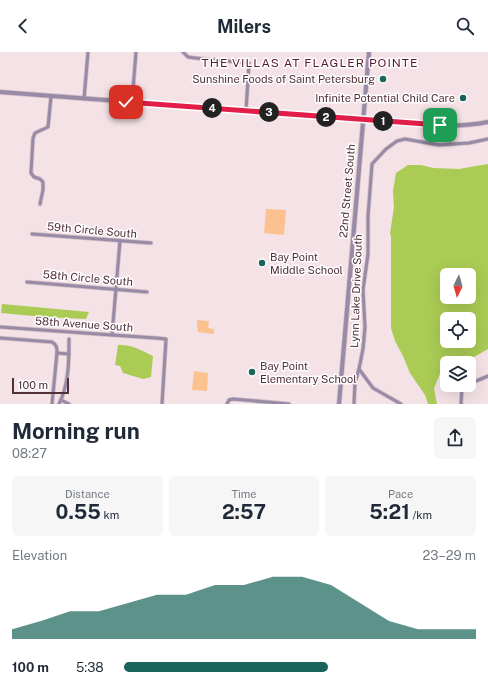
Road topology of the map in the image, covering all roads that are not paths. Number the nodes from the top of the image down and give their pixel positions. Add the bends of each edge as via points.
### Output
1 (88, 52) edge
2 (136, 52) edge
3 (183, 52) edge
4 (368, 52) edge
5 (0, 92) edge
6 (51, 96) junction
7 (84, 99) junction
8 (132, 102) junction
9 (246, 111) junction
10 (363, 120) junction
11 (488, 122) edge
12 (488, 139) edge
13 (40, 204) dead end
14 (32, 234) dead end
15 (120, 241) junction
16 (151, 243) dead end
17 (27, 282) dead end
18 (115, 289) junction
19 (147, 292) dead end
20 (0, 327) edge
21 (112, 336) junction
22 (0, 338) edge
23 (70, 338) dead end
24 (57, 353) junction
25 (69, 354) junction
26 (359, 369) junction
27 (488, 376) edge
28 (476, 381) edge
29 (462, 392) edge
30 (61, 400) junction
31 (267, 403) edge
32 (52, 404) edge
33 (59, 404) edge
34 (69, 404) edge
35 (162, 404) edge
36 (227, 404) edge
37 (289, 404) edge
38 (339, 404) edge
39 (354, 404) edge
40 (401, 404) edge
41 (461, 404) edge

1 - 7 street
2 - 8 street
3 - 9 street via 188,57 249,62
4 - 10 street, 22nd Street South
5 - 6 street
6 - 7 street
6 - 13 street via 48,127 35,133 33,138 31,173 43,182
7 - 8 street
8 - 9 street
9 - 10 street
10 - 11 street via 451,126
10 - 38 street, 22nd Street South
12 - 26 street, Lynn Lake Drive South via 439,145 402,139 386,149 372,164 367,229 368,254 363,290 365,328
14 - 15 street, 59th Circle South
15 - 16 street, 59th Circle South
15 - 18 street
17 - 18 street, 58th Circle South
18 - 19 street, 58th Circle South
18 - 21 street
20 - 21 street, 58th Avenue South
21 - 35 street, 58th Avenue South via 166,339
22 - 24 street via 52,342 57,347
23 - 25 street
24 - 25 street
24 - 32 street
25 - 30 street via 66,384
26 - 39 street, Lynn Lake Drive South
26 - 40 street via 373,388
27 - 28 street
29 - 41 street
30 - 33 street
30 - 34 street
31 - 36 street via 233,399
31 - 37 street

